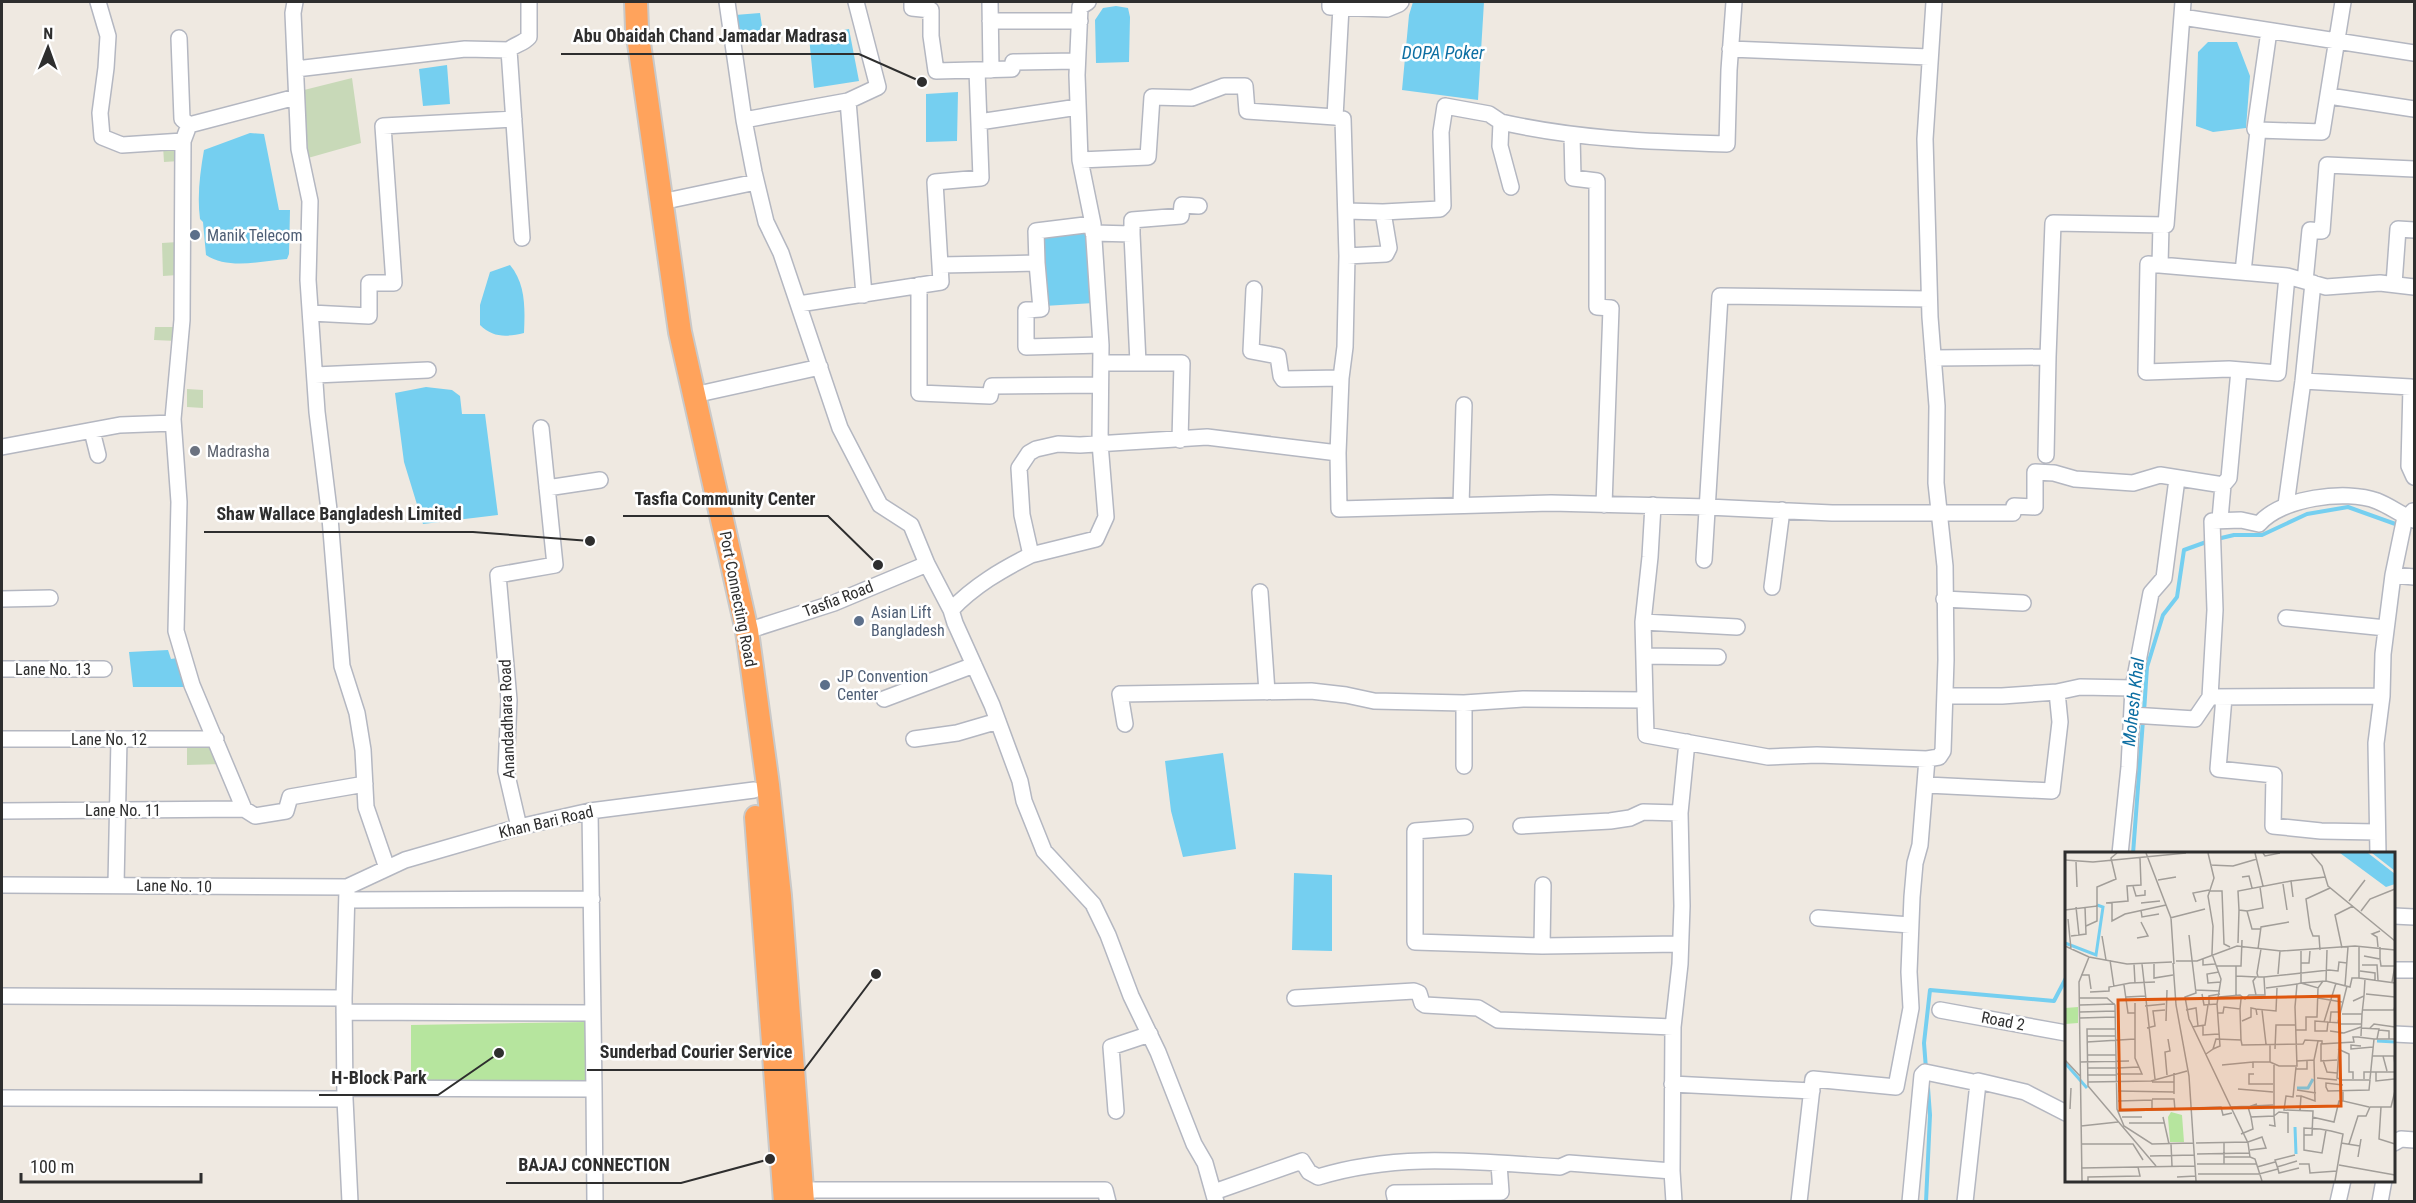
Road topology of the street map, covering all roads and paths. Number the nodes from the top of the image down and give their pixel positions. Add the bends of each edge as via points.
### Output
1 (98, 2) edge
2 (295, 2) edge
3 (529, 2) edge
4 (624, 2) edge
5 (636, 2) edge
6 (727, 2) edge
7 (856, 2) edge
8 (912, 2) edge
9 (990, 2) edge
10 (1088, 2) edge
11 (1401, 2) edge
12 (1734, 2) edge
13 (1934, 2) edge
14 (2183, 2) edge
15 (2343, 2) edge
16 (1336, 4) edge
17 (2182, 17) junction
18 (990, 21) junction
19 (1080, 21) junction
20 (2269, 31) junction
21 (179, 38) dead end
22 (2337, 41) junction
23 (1730, 49) junction
24 (508, 50) junction
25 (2415, 53) edge
26 (1929, 57) junction
27 (1077, 61) junction
28 (296, 69) junction
29 (984, 70) junction
30 (2329, 96) junction
31 (296, 97) junction
32 (848, 101) junction
33 (1078, 107) junction
34 (2415, 109) edge
35 (1335, 117) junction
36 (514, 119) junction
37 (744, 120) junction
38 (979, 122) junction
39 (1502, 122) junction
40 (189, 125) junction
41 (2258, 130) junction
42 (1572, 135) junction
43 (183, 141) junction
44 (1080, 160) junction
45 (2415, 169) edge
46 (756, 182) junction
47 (1512, 188) dead end
48 (661, 202) junction
49 (1199, 206) dead end
50 (1346, 211) junction
51 (1383, 212) junction
52 (2161, 225) junction
53 (1093, 228) junction
54 (2415, 230) edge
55 (1132, 234) junction
56 (522, 237) dead end
57 (1347, 255) junction
58 (1037, 263) junction
59 (940, 265) junction
60 (2160, 265) junction
61 (2243, 272) junction
62 (2287, 276) junction
63 (2309, 282) junction
64 (2394, 284) junction
65 (919, 285) junction
66 (2415, 287) edge
67 (1254, 289) dead end
68 (864, 295) junction
69 (1929, 299) junction
70 (799, 304) junction
71 (311, 313) junction
72 (1101, 345) junction
73 (2048, 357) junction
74 (1933, 358) junction
75 (1101, 363) junction
76 (1138, 363) junction
77 (820, 367) junction
78 (428, 369) dead end
79 (2239, 370) junction
80 (315, 375) junction
81 (1341, 378) junction
82 (2304, 381) junction
83 (1100, 385) junction
84 (694, 394) junction
85 (2414, 399) edge
86 (1464, 405) dead end
87 (173, 423) junction
88 (541, 428) dead end
89 (92, 431) junction
90 (1180, 440) junction
91 (1100, 443) junction
92 (2, 447) edge
93 (1338, 453) junction
94 (98, 455) dead end
95 (2046, 455) dead end
96 (2415, 477) edge
97 (2177, 479) junction
98 (600, 480) dead end
99 (2223, 485) junction
100 (547, 488) junction
101 (1461, 505) junction
102 (1604, 505) junction
103 (1653, 505) junction
104 (2286, 505) junction
105 (1708, 507) junction
106 (1782, 510) junction
107 (1940, 514) junction
108 (2412, 516) edge
109 (2220, 519) junction
110 (1031, 555) junction
111 (1704, 560) dead end
112 (927, 564) junction
113 (2393, 575) junction
114 (2415, 577) edge
115 (1772, 587) dead end
116 (1260, 592) dead end
117 (2, 598) edge
118 (50, 598) dead end
119 (1944, 599) junction
120 (2023, 603) dead end
121 (951, 610) junction
122 (2286, 618) dead end
123 (1643, 622) junction
124 (1737, 627) dead end
125 (2386, 628) junction
126 (747, 631) junction
127 (1644, 656) junction
128 (1718, 657) dead end
129 (974, 665) junction
130 (2, 669) edge
131 (104, 669) dead end
132 (2133, 688) junction
133 (1267, 692) junction
134 (2057, 692) junction
135 (1946, 696) junction
136 (2382, 696) junction
137 (2217, 697) junction
138 (884, 699) dead end
139 (1645, 700) junction
140 (1464, 703) junction
141 (2132, 715) junction
142 (998, 721) junction
143 (1125, 724) dead end
144 (2, 739) edge
145 (118, 739) junction
146 (216, 739) junction
147 (914, 739) dead end
148 (1687, 742) junction
149 (1928, 759) junction
150 (1464, 766) dead end
151 (365, 784) junction
152 (1927, 785) junction
153 (754, 790) junction
154 (244, 809) junction
155 (116, 810) junction
156 (2, 811) edge
157 (590, 811) junction
158 (1680, 813) junction
159 (1521, 826) dead end
160 (519, 827) junction
161 (1465, 827) dead end
162 (2377, 832) junction
163 (2120, 852) edge
164 (2378, 852) edge
165 (387, 868) junction
166 (2, 885) edge
167 (116, 885) junction
168 (1543, 885) dead end
169 (347, 894) junction
170 (592, 899) junction
171 (2395, 916) edge
172 (2415, 917) edge
173 (1818, 918) dead end
174 (1910, 925) junction
175 (1680, 944) junction
176 (1542, 946) junction
177 (2395, 970) edge
178 (2415, 970) edge
179 (2, 996) edge
180 (1295, 998) dead end
181 (344, 1005) junction
182 (1940, 1010) dead end
183 (593, 1013) junction
184 (1673, 1027) junction
185 (2065, 1033) edge
186 (1150, 1034) junction
187 (2395, 1034) edge
188 (2415, 1035) edge
189 (1978, 1083) junction
190 (1672, 1084) junction
191 (594, 1089) junction
192 (1812, 1091) junction
193 (345, 1093) junction
194 (2, 1098) edge
195 (1116, 1111) dead end
196 (2065, 1112) edge
197 (2415, 1140) edge
198 (2395, 1142) edge
199 (1499, 1164) junction
200 (1672, 1171) junction
201 (2343, 1182) edge
202 (2385, 1182) edge
203 (793, 1196) edge
204 (1215, 1197) edge
205 (1502, 1197) edge
206 (350, 1202) edge
207 (595, 1202) edge
208 (1108, 1202) edge
209 (1396, 1202) edge
210 (1674, 1202) edge
211 (1799, 1202) edge
212 (1910, 1202) edge
213 (1965, 1202) edge
214 (2338, 1202) edge
215 (2380, 1202) edge

1 - 43 street via 108,36 100,113 102,137 122,145
2 - 28 street
3 - 24 street via 529,37
4 - 153 highway, Port Connecting Road via 664,324 724,589
5 - 48 highway, Port Connecting Road
6 - 37 street
7 - 32 street via 878,87
8 - 29 street via 912,8 931,10 936,71
9 - 18 street
10 - 19 street via 1080,7
11 - 16 street via 1387,9
12 - 23 street
13 - 26 street
14 - 17 street
15 - 22 street
16 - 35 street
17 - 20 street
17 - 52 street via 2166,225
18 - 19 street
18 - 29 street
19 - 27 street
20 - 22 street
20 - 41 street via 2254,129
21 - 40 street via 182,119
22 - 25 street
22 - 30 street
23 - 26 street
23 - 42 street via 1727,144 1630,142
24 - 28 street via 465,49
24 - 36 street
26 - 69 street via 1925,139
27 - 29 street via 1013,62 1012,69
27 - 33 street
28 - 31 street
29 - 38 street
30 - 34 street
30 - 41 street via 2322,132
31 - 40 street
31 - 71 street via 299,148 310,201
32 - 37 street
32 - 68 street
33 - 38 street
33 - 44 street
35 - 44 street via 1247,111 1245,86 1224,86 1192,98 1152,98 1148,157
35 - 50 street via 1343,119
36 - 56 street
36 - 71 street via 383,126 394,283 369,283 369,316
37 - 46 street
38 - 59 street via 981,178 936,182
39 - 42 street
39 - 47 street via 1500,146
39 - 51 street via 1489,114 1444,106 1443,206
40 - 43 street
41 - 61 street
42 - 102 street via 1573,178 1597,181 1598,307 1611,308
43 - 87 street via 182,320
44 - 53 street
45 - 63 street via 2327,165 2322,231 2310,230
46 - 48 street
46 - 70 street via 766,222
48 - 84 highway, Port Connecting Road via 673,294
49 - 55 street via 1182,206 1181,216 1132,220
50 - 51 street
50 - 57 street
51 - 57 street via 1389,248 1386,254
52 - 60 street
52 - 73 street via 2053,223
53 - 55 street
53 - 58 street via 1036,231
53 - 72 street
54 - 64 street via 2398,229
55 - 76 street
57 - 81 street
58 - 59 street
58 - 72 street via 1041,309 1026,310 1026,347
59 - 65 street via 941,282
60 - 61 street
60 - 79 street via 2148,264 2146,372
61 - 62 street
62 - 63 street
62 - 79 street via 2278,373
63 - 64 street via 2326,287
63 - 82 street
64 - 66 street
65 - 68 street
65 - 83 street via 919,393 990,396 992,386
67 - 81 street via 1251,351 1278,356 1283,380
68 - 70 street
69 - 74 street
69 - 105 street via 1720,296
70 - 77 street
71 - 80 street
72 - 75 street
73 - 74 street
73 - 95 street
74 - 107 street
75 - 76 street
75 - 83 street
76 - 90 street via 1182,363
77 - 84 street
77 - 112 street via 840,428 880,505 910,525
78 - 80 street
79 - 99 street via 2229,478
80 - 151 street via 342,666 357,713
81 - 93 street
82 - 85 street via 2411,387
82 - 104 street
83 - 91 street
84 - 126 highway, Port Connecting Road
85 - 96 street via 2409,466
86 - 101 street
87 - 89 street via 120,425
87 - 146 street via 179,502 176,631 192,685
88 - 100 street
89 - 92 street
89 - 94 street
90 - 91 street
90 - 93 street via 1207,437
91 - 110 street via 1106,517 1096,539
91 - 110 street via 1036,449 1019,468 1022,515
93 - 101 street via 1339,509
97 - 99 street
97 - 107 street via 2160,475 2133,483 2035,472 2035,507 2014,506 2013,513
97 - 132 street via 2164,578 2151,592
98 - 100 street
99 - 109 street
100 - 160 street, Anandadhara Road via 555,565 498,575 509,700 506,771
101 - 102 street
102 - 103 street
103 - 105 street
103 - 123 street
104 - 108 street via 2360,496
104 - 109 street via 2259,524
105 - 106 street
105 - 111 street
106 - 107 street
106 - 115 street
107 - 119 street
108 - 113 street
109 - 137 street via 2212,521
110 - 121 street via 984,581
112 - 121 street
112 - 126 street, Tasfia Road via 834,603
113 - 114 street
113 - 125 street
116 - 133 street
117 - 118 street
119 - 120 street
119 - 135 street
121 - 129 street
122 - 125 street
123 - 124 street
123 - 127 street
125 - 136 street
126 - 203 highway, Port Connecting Road via 780,896
127 - 128 street
127 - 139 street
129 - 138 street
129 - 142 street
130 - 131 street, Lane No. 13
132 - 134 street via 2080,687
132 - 141 street
133 - 140 street via 1311,691 1374,701
133 - 143 street via 1120,694
134 - 135 street
134 - 152 street via 2060,722 2052,791
135 - 149 street via 1943,751 1939,758
136 - 137 street
136 - 162 street via 2376,743
137 - 141 street via 2195,719
137 - 162 street via 2218,769 2274,776 2273,826
139 - 140 street via 1523,699
139 - 148 street via 1646,735
140 - 150 street
141 - 163 street
142 - 147 street via 957,733
142 - 186 street via 1044,851 1093,904
144 - 145 street, Lane No. 12
145 - 146 street, Lane No. 12
145 - 155 street
146 - 154 street
148 - 149 street via 1768,757
148 - 158 street
149 - 152 street
151 - 154 street, Lane No. 11 via 290,797 286,811 255,816
151 - 165 street via 366,807
152 - 174 street
153 - 157 street, Khan Bari Road
153 - 203 highway, Port Connecting Road
154 - 155 street, Lane No. 11
155 - 156 street, Lane No. 11
155 - 167 street
157 - 160 street, Khan Bari Road
157 - 170 street
158 - 159 street via 1643,812 1610,821
158 - 175 street
160 - 165 street, Khan Bari Road
161 - 176 street via 1415,831 1415,942
162 - 164 street
165 - 169 street, Khan Bari Road
166 - 167 street, Lane No. 10
167 - 169 street, Lane No. 10
168 - 176 street
169 - 170 street, Lane No. 10
169 - 181 street
170 - 183 street
171 - 172 street
173 - 174 street
174 - 192 street via 1911,1008 1896,1087 1813,1079
175 - 176 street
175 - 184 street
177 - 178 street
179 - 181 street
180 - 184 street via 1414,991 1425,1005 1478,1008 1498,1020
181 - 183 street
181 - 193 street
182 - 185 street, Road 2
183 - 191 street
184 - 190 street
186 - 195 street via 1110,1047
186 - 204 street
187 - 188 street
189 - 196 street via 2025,1092
189 - 212 street via 1925,1072 1922,1075
189 - 213 street
190 - 192 street
190 - 200 street
191 - 193 street
191 - 207 street
192 - 211 street
193 - 194 street
193 - 206 street
197 - 198 street
199 - 200 street via 1560,1167 1569,1163
199 - 204 street via 1419,1161 1342,1170 1317,1177 1302,1161
199 - 205 street
200 - 210 street
201 - 214 street
202 - 215 street
203 - 208 street via 1105,1190
205 - 209 street via 1394,1193

